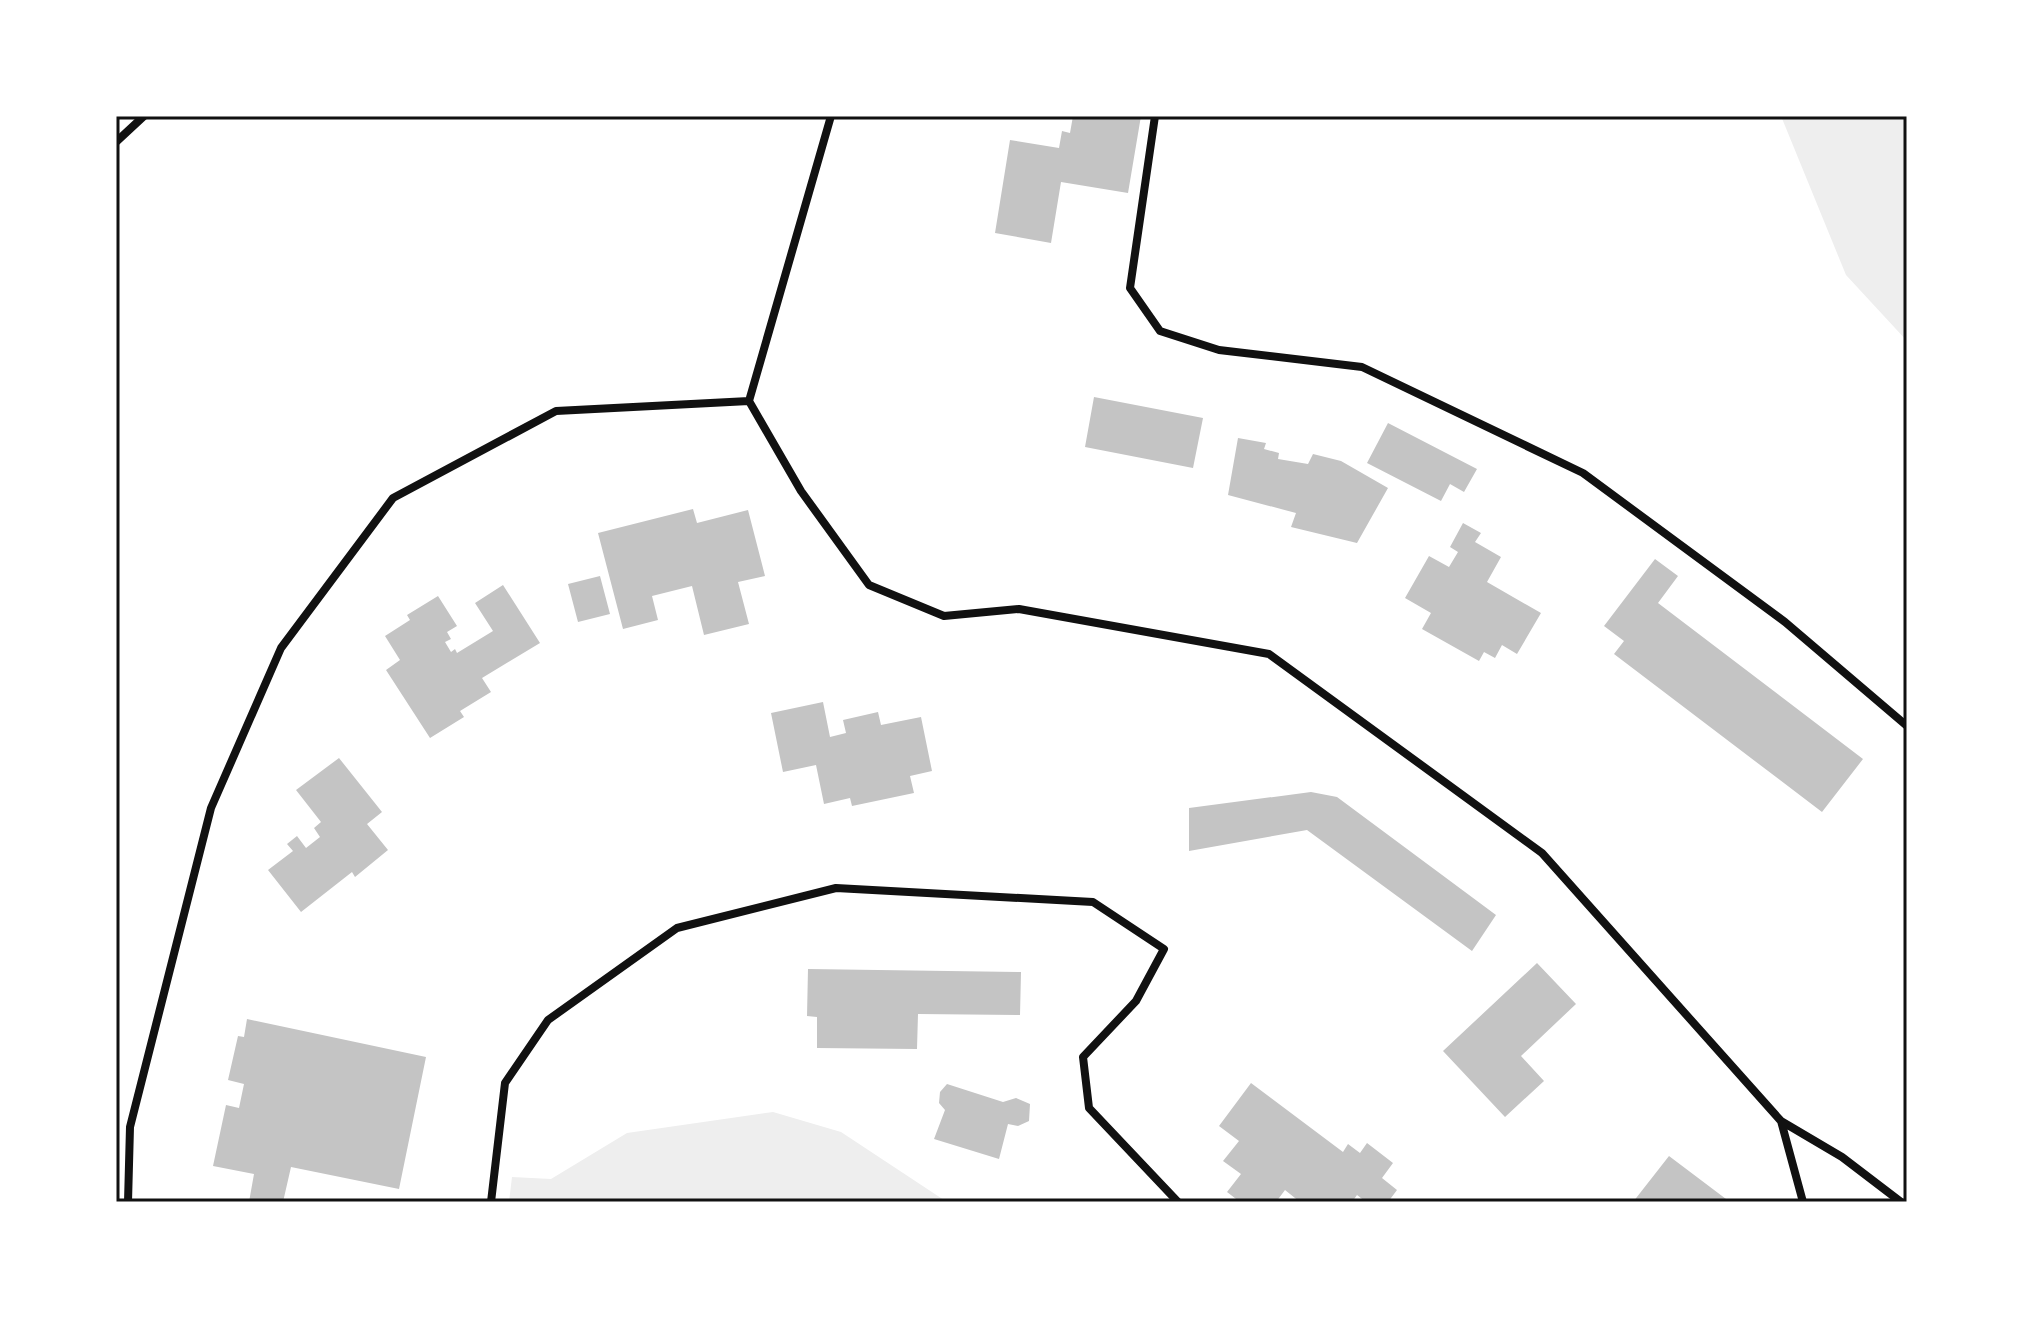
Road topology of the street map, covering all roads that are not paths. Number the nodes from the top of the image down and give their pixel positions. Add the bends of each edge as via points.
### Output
1 (144, 116) edge
2 (831, 116) edge
3 (1155, 116) edge
4 (116, 142) edge
5 (749, 401) junction
6 (1907, 726) edge
7 (1781, 1121) junction
8 (128, 1202) edge
9 (491, 1202) edge
10 (1178, 1202) edge
11 (1803, 1202) edge
12 (1901, 1202) edge

1 - 4 street
2 - 5 street
3 - 6 street via 1130,288 1160,331 1219,350 1362,367 1583,473 1785,622
5 - 7 street via 801,491 869,585 944,616 1019,609 1269,654 1542,853
5 - 8 street via 556,411 393,498 281,648 211,808 130,1127
7 - 11 street
7 - 12 street via 1842,1157
9 - 10 street via 505,1083 548,1020 677,928 836,888 1093,902 1164,949 1136,1001 1083,1057 1089,1108

